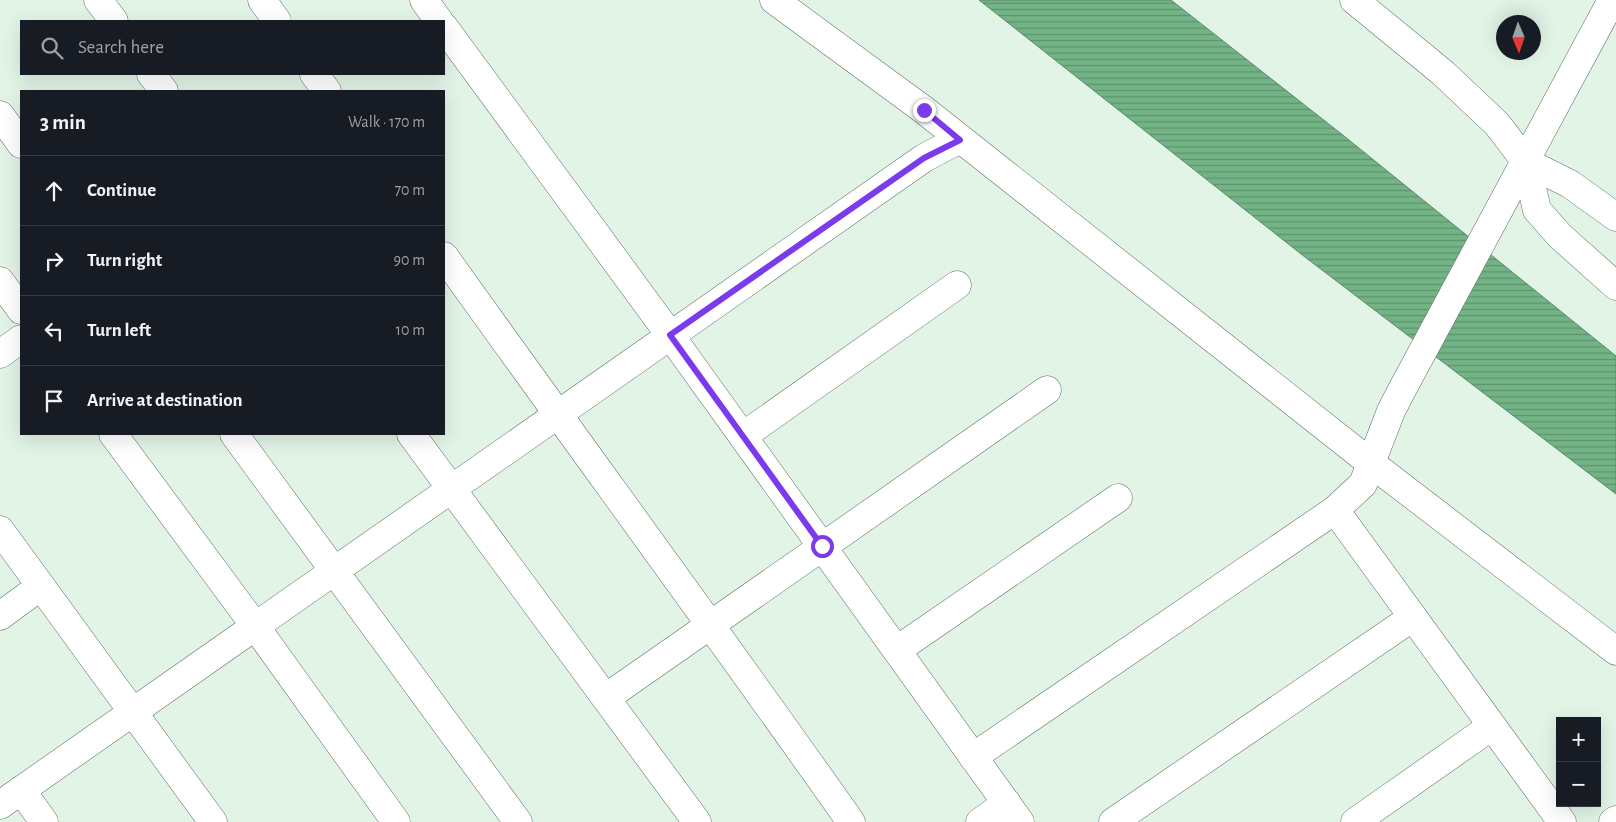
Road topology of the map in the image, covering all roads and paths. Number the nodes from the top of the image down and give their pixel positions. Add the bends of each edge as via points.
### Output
1 (98, 0) edge
2 (262, 0) edge
3 (424, 0) edge
4 (774, 0) edge
5 (1354, 0) edge
6 (1612, 0) edge
7 (113, 20) edge
8 (276, 20) edge
9 (439, 20) edge
10 (445, 28) edge
11 (153, 75) edge
12 (315, 75) edge
13 (163, 90) edge
14 (326, 90) edge
15 (0, 115) edge
16 (960, 140) junction
17 (20, 143) edge
18 (1526, 162) junction
19 (1616, 216) edge
20 (445, 257) edge
21 (0, 281) edge
22 (956, 285) dead end
23 (1616, 286) edge
24 (20, 309) edge
25 (670, 335) junction
26 (20, 340) edge
27 (0, 354) edge
28 (1047, 390) dead end
29 (557, 415) junction
30 (114, 435) edge
31 (235, 435) edge
32 (412, 435) edge
33 (743, 436) junction
34 (1372, 464) junction
35 (451, 489) junction
36 (1118, 498) dead end
37 (1335, 510) junction
38 (0, 530) edge
39 (822, 546) junction
40 (334, 571) junction
41 (41, 586) junction
42 (0, 616) edge
43 (1413, 617) junction
44 (711, 624) junction
45 (255, 626) junction
46 (897, 650) junction
47 (1616, 651) edge
48 (607, 698) junction
49 (133, 711) junction
50 (1492, 726) junction
51 (973, 756) junction
52 (10, 797) edge
53 (1014, 812) edge
54 (44, 822) edge
55 (213, 822) edge
56 (396, 822) edge
57 (518, 822) edge
58 (697, 822) edge
59 (851, 822) edge
60 (980, 822) edge
61 (1113, 822) edge
62 (1355, 822) edge
63 (1562, 822) edge

1 - 7 street
2 - 8 street
3 - 9 street
4 - 16 street
5 - 18 street via 1443,73 1497,124
6 - 18 street
10 - 25 street
11 - 13 street
12 - 14 street
15 - 17 street
16 - 25 street via 924,158
16 - 34 street
18 - 19 street via 1570,184
18 - 23 street via 1537,210 1560,236
18 - 34 street via 1404,386
20 - 29 street
21 - 24 street
22 - 33 street
25 - 29 street
25 - 33 street
26 - 27 street
28 - 39 street
29 - 35 street
29 - 44 street
30 - 45 street
31 - 40 street
32 - 35 street
33 - 39 street
34 - 37 street via 1363,484
34 - 47 street
35 - 40 street
35 - 48 street
36 - 46 street
37 - 43 street
37 - 51 street
38 - 41 street
39 - 44 street
39 - 46 street
40 - 45 street
40 - 57 street
41 - 42 street
41 - 49 street
43 - 50 street
43 - 61 street
44 - 48 street
44 - 59 street
45 - 49 street
45 - 56 street
46 - 51 street
48 - 58 street
49 - 52 street
49 - 55 street
50 - 62 street
50 - 63 street
51 - 53 street
52 - 54 street
53 - 60 street

